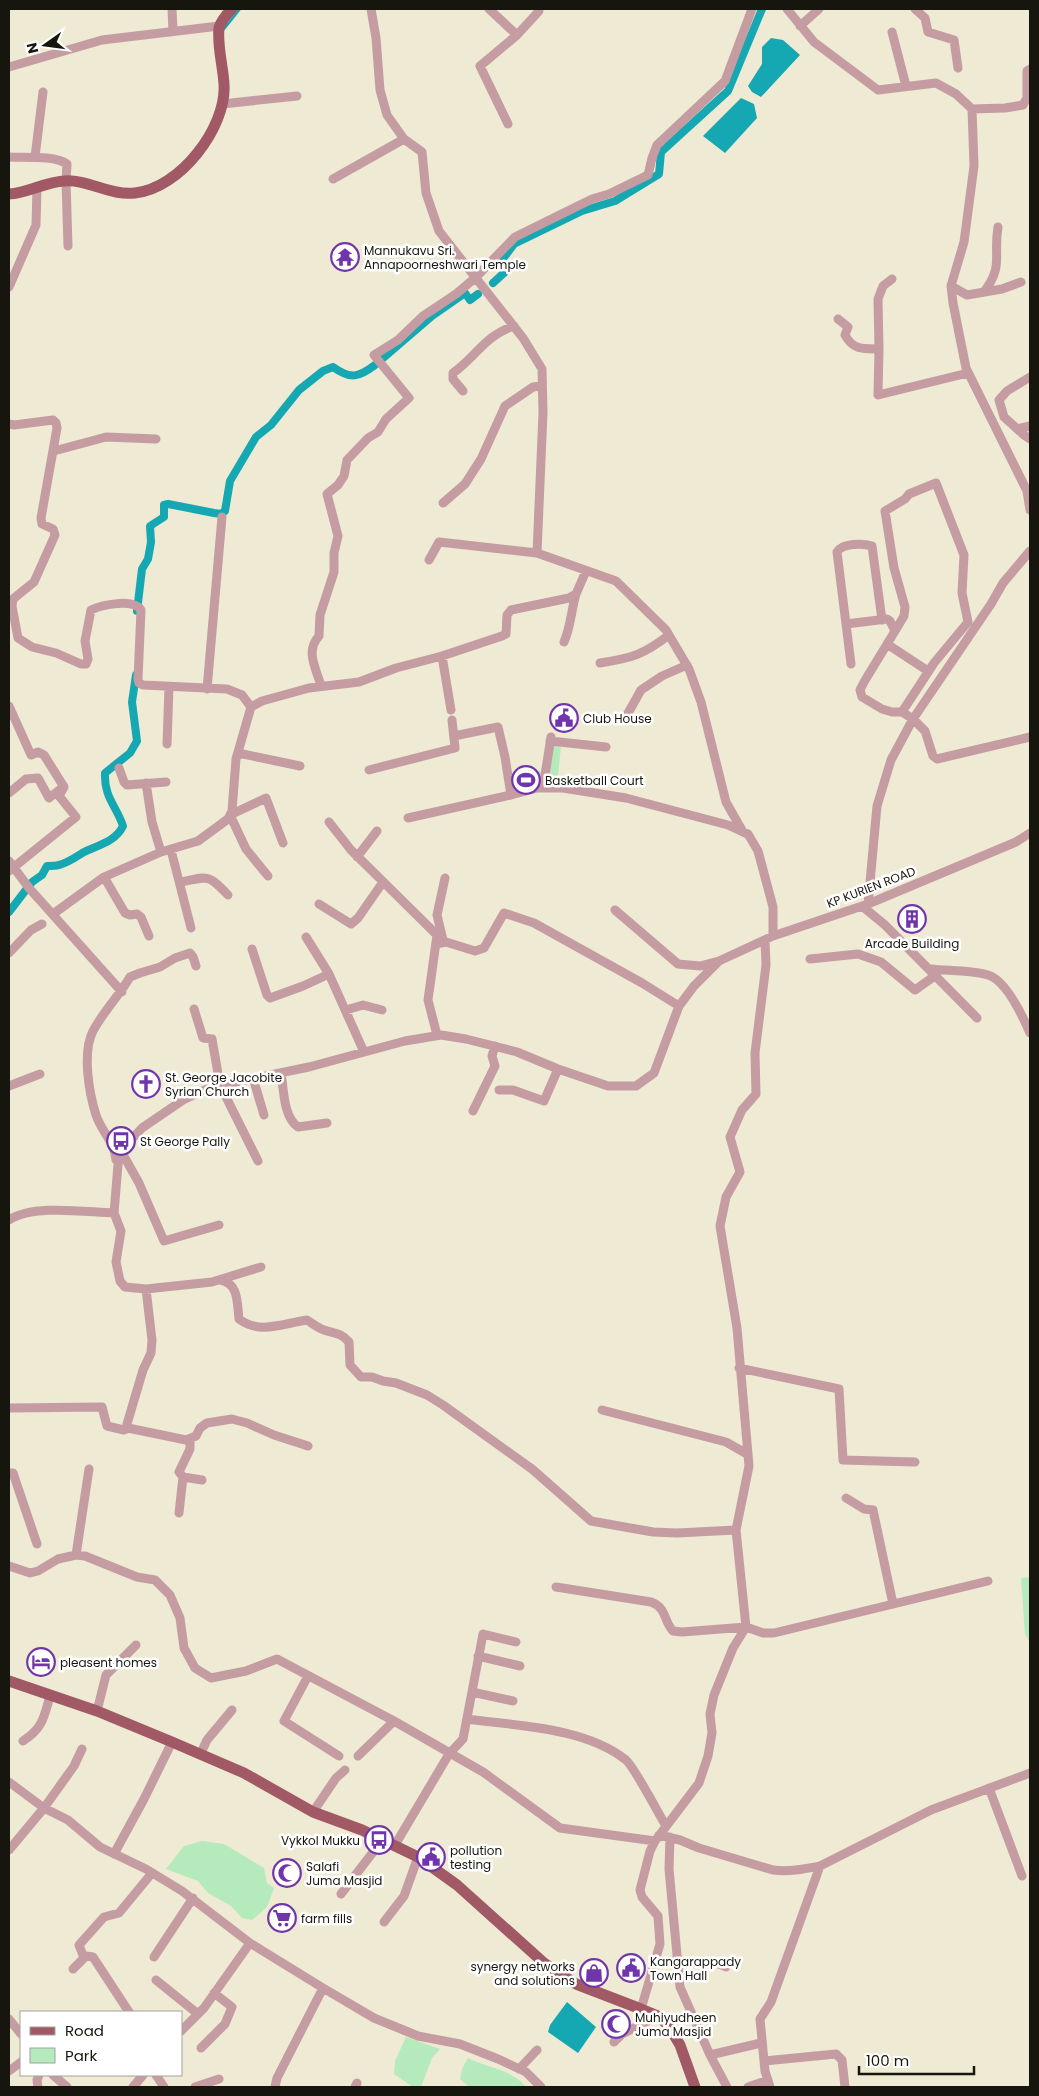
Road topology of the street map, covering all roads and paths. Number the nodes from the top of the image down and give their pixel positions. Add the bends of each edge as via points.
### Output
1 (172, 9) edge
2 (232, 9) edge
3 (371, 9) edge
4 (489, 9) edge
5 (752, 9) edge
6 (787, 9) edge
7 (819, 9) edge
8 (915, 9) edge
9 (539, 11) dead end
10 (220, 26) junction
11 (800, 26) junction
12 (173, 31) junction
13 (892, 32) dead end
14 (517, 35) junction
15 (9, 67) edge
16 (958, 68) dead end
17 (1030, 69) edge
18 (906, 86) junction
19 (43, 92) dead end
20 (297, 96) dead end
21 (222, 104) junction
22 (972, 109) junction
23 (508, 124) dead end
24 (404, 139) junction
25 (9, 157) edge
26 (35, 157) junction
27 (332, 179) dead end
28 (66, 180) junction
29 (37, 188) junction
30 (9, 194) edge
31 (998, 227) dead end
32 (68, 246) dead end
33 (892, 279) dead end
34 (477, 280) junction
35 (1021, 282) dead end
36 (951, 286) junction
37 (9, 287) edge
38 (984, 292) junction
39 (838, 319) dead end
40 (514, 326) junction
41 (879, 349) junction
42 (968, 373) junction
43 (1030, 377) edge
44 (542, 386) junction
45 (463, 391) dead end
46 (9, 424) edge
47 (1030, 426) edge
48 (1017, 429) junction
49 (1030, 438) edge
50 (156, 439) dead end
51 (54, 451) junction
52 (443, 503) dead end
53 (1030, 510) edge
54 (222, 517) dead end
55 (1030, 551) edge
56 (537, 553) junction
57 (429, 560) dead end
58 (586, 571) junction
59 (576, 594) junction
60 (882, 620) junction
61 (846, 624) junction
62 (895, 631) junction
63 (669, 635) junction
64 (13, 639) edge
65 (564, 642) dead end
66 (887, 644) junction
67 (442, 656) junction
68 (600, 663) dead end
69 (851, 664) dead end
70 (687, 665) junction
71 (928, 671) junction
72 (321, 686) junction
73 (169, 687) junction
74 (207, 688) junction
75 (9, 706) edge
76 (250, 707) junction
77 (902, 712) junction
78 (627, 715) dead end
79 (11, 717) edge
80 (913, 718) junction
81 (454, 736) junction
82 (1030, 737) edge
83 (167, 744) dead end
84 (606, 747) dead end
85 (238, 753) junction
86 (300, 766) dead end
87 (119, 768) dead end
88 (369, 770) dead end
89 (166, 782) dead end
90 (146, 784) junction
91 (64, 787) junction
92 (543, 788) junction
93 (9, 793) edge
94 (511, 795) junction
95 (230, 815) junction
96 (408, 818) dead end
97 (329, 822) dead end
98 (377, 831) dead end
99 (743, 832) junction
100 (1030, 833) edge
101 (282, 843) dead end
102 (171, 850) junction
103 (161, 852) junction
104 (357, 857) junction
105 (11, 866) edge
106 (268, 876) dead end
107 (104, 877) junction
108 (445, 878) dead end
109 (181, 882) junction
110 (383, 882) junction
111 (228, 895) dead end
112 (319, 904) dead end
113 (865, 905) junction
114 (615, 910) dead end
115 (53, 914) junction
116 (42, 924) dead end
117 (191, 928) dead end
118 (149, 936) dead end
119 (306, 937) dead end
120 (769, 938) junction
121 (439, 943) junction
122 (252, 949) dead end
123 (9, 953) edge
124 (810, 959) dead end
125 (719, 961) junction
126 (196, 966) dead end
127 (933, 972) junction
128 (329, 974) junction
129 (122, 992) junction
130 (679, 1006) junction
131 (194, 1009) dead end
132 (346, 1010) junction
133 (382, 1010) dead end
134 (977, 1018) dead end
135 (1030, 1033) edge
136 (436, 1035) junction
137 (494, 1046) junction
138 (364, 1052) junction
139 (558, 1069) junction
140 (281, 1073) junction
141 (40, 1074) dead end
142 (253, 1078) junction
143 (220, 1085) junction
144 (9, 1086) edge
145 (499, 1090) dead end
146 (473, 1111) dead end
147 (264, 1115) dead end
148 (327, 1123) dead end
149 (121, 1151) junction
150 (258, 1161) dead end
151 (116, 1173) junction
152 (114, 1213) junction
153 (9, 1220) edge
154 (219, 1225) dead end
155 (261, 1267) dead end
156 (220, 1280) junction
157 (146, 1289) junction
158 (740, 1368) junction
159 (9, 1408) edge
160 (602, 1410) dead end
161 (123, 1429) junction
162 (190, 1440) junction
163 (308, 1446) dead end
164 (747, 1454) junction
165 (915, 1462) dead end
166 (89, 1469) dead end
167 (9, 1473) edge
168 (183, 1477) junction
169 (202, 1480) dead end
170 (846, 1498) dead end
171 (179, 1513) dead end
172 (736, 1530) junction
173 (37, 1544) dead end
174 (76, 1555) junction
175 (9, 1566) edge
176 (988, 1581) dead end
177 (556, 1587) dead end
178 (893, 1604) junction
179 (746, 1627) junction
180 (516, 1642) dead end
181 (136, 1645) dead end
182 (478, 1656) junction
183 (520, 1666) dead end
184 (308, 1676) junction
185 (9, 1681) edge
186 (472, 1692) junction
187 (50, 1696) junction
188 (513, 1701) dead end
189 (232, 1710) dead end
190 (97, 1711) junction
191 (467, 1720) junction
192 (394, 1721) junction
193 (23, 1741) dead end
194 (172, 1742) junction
195 (82, 1749) dead end
196 (200, 1754) junction
197 (449, 1754) junction
198 (339, 1756) dead end
199 (358, 1756) dead end
200 (345, 1770) dead end
201 (1030, 1773) edge
202 (9, 1782) edge
203 (989, 1788) junction
204 (44, 1808) junction
205 (313, 1812) junction
206 (666, 1826) junction
207 (657, 1838) junction
208 (670, 1838) junction
209 (383, 1839) junction
210 (395, 1845) junction
211 (9, 1850) edge
212 (114, 1854) junction
213 (418, 1857) junction
214 (820, 1866) junction
215 (152, 1873) junction
216 (1022, 1876) dead end
217 (341, 1894) dead end
218 (193, 1898) junction
219 (384, 1922) dead end
220 (250, 1943) junction
221 (154, 1956) dead end
222 (84, 1958) junction
223 (678, 1965) junction
224 (726, 1967) dead end
225 (73, 1969) dead end
226 (156, 1980) dead end
227 (323, 1988) junction
228 (214, 1993) junction
229 (641, 2008) junction
230 (128, 2011) edge
231 (198, 2014) junction
232 (658, 2016) junction
233 (9, 2020) edge
234 (182, 2030) edge
235 (20, 2033) edge
236 (614, 2042) dead end
237 (761, 2042) junction
238 (201, 2048) dead end
239 (537, 2050) dead end
240 (710, 2055) junction
241 (764, 2061) junction
242 (20, 2063) edge
243 (520, 2069) junction
244 (9, 2071) edge
245 (54, 2076) edge
246 (142, 2076) edge
247 (157, 2076) edge
248 (219, 2079) dead end
249 (769, 2084) edge
250 (67, 2087) edge
251 (133, 2087) edge
252 (164, 2087) edge
253 (195, 2087) edge
254 (276, 2087) edge
255 (541, 2087) edge
256 (694, 2087) edge
257 (727, 2087) edge
258 (748, 2087) edge
259 (845, 2087) edge

1 - 12 street
2 - 10 main road
3 - 24 street via 380,90 387,115
4 - 14 street
5 - 34 street via 725,81 657,145 648,175 514,237
6 - 11 street
7 - 11 street
8 - 16 street via 925,18 928,32 954,40
9 - 14 street
10 - 12 street
10 - 21 main road
11 - 18 street via 814,42 878,90
12 - 15 street via 102,40
13 - 18 street
14 - 23 street via 480,66
17 - 22 street via 1027,71 1027,100 1023,105
18 - 22 street via 936,83 956,94
19 - 26 street
20 - 21 street
21 - 28 main road via 217,122 203,144 166,183 134,193
22 - 36 street via 974,166 964,242
24 - 27 street
24 - 34 street via 422,152 426,193 439,231
25 - 26 street
26 - 28 street via 68,164
28 - 29 main road
28 - 32 street
29 - 30 main road
29 - 37 street via 36,225
31 - 38 street via 995,246 998,264 994,279
33 - 41 street via 883,286 878,299
34 - 40 street
34 - 72 street via 423,316 398,340 374,355 408,398 347,460 344,476 327,494 338,536 334,572 320,615 319,636 312,643 311,651
35 - 38 street
36 - 38 street via 967,295
36 - 42 street
39 - 41 street via 848,327 845,335 850,344 860,350
40 - 44 street via 542,369
40 - 45 street via 499,331 454,373 453,379
41 - 42 street via 878,395
42 - 53 street via 1027,491
43 - 48 street via 999,400 1004,417
44 - 52 street via 534,387 505,406 481,459 465,484
44 - 56 street
46 - 51 street via 53,420 58,428
47 - 48 street
48 - 49 street
50 - 51 street via 106,437
51 - 64 street via 41,518 42,524 53,529 55,535 34,582 13,599
54 - 74 street
55 - 80 street via 1003,583
56 - 57 street via 439,542
56 - 58 street
58 - 59 street
58 - 63 street via 616,581
59 - 65 street
59 - 67 street via 512,610 508,615 506,634
60 - 61 street
60 - 61 street via 873,547 866,544 842,547 837,552
60 - 62 street via 890,621
61 - 69 street
62 - 66 street
62 - 71 street via 904,616 905,607 894,568 885,511 909,494 936,483 964,555 962,593 968,622
63 - 68 street via 653,648 631,658
63 - 70 street
64 - 73 street via 86,664 85,641 91,610 114,604 137,605 142,610 139,683
66 - 71 street
66 - 77 street via 860,690 862,697 886,711
67 - 72 street via 359,682
67 - 81 street
70 - 78 street via 641,690
70 - 99 street via 701,702 726,802
71 - 77 street
72 - 76 street
73 - 74 street
73 - 83 street
74 - 76 street via 242,694
75 - 79 street
76 - 85 street
77 - 80 street
79 - 91 street via 31,755 42,752
80 - 82 street via 925,731 937,759
80 - 113 street via 891,760 877,806
81 - 88 street via 455,748
81 - 94 street via 498,727
84 - 92 street via 551,738
85 - 86 street
85 - 95 street
87 - 90 street via 127,784
89 - 90 street
90 - 103 street
91 - 93 street via 49,798 38,778 29,778
91 - 105 street via 59,796 76,817
92 - 94 street
92 - 99 street via 626,798 728,825
94 - 96 street
95 - 101 street via 266,798
95 - 102 street via 198,841
95 - 106 street via 246,849
97 - 104 street
98 - 104 street
99 - 120 street via 748,834 758,851 773,906
100 - 113 street, KP KURIEN ROAD via 1016,842
102 - 103 street
102 - 109 street
103 - 107 street
104 - 110 street
105 - 115 street
107 - 115 street
107 - 118 street via 125,913 141,917
108 - 121 street via 437,914
109 - 111 street via 206,877
109 - 117 street
110 - 112 street via 358,918 350,924
110 - 121 street via 437,935
113 - 120 street, KP KURIEN ROAD
113 - 127 street
114 - 125 street via 678,964 700,966
115 - 129 street
116 - 123 street via 31,930
119 - 128 street
120 - 125 street, KP KURIEN ROAD
120 - 158 street via 755,1053 756,1094 742,1110 730,1137 740,1172 726,1197 720,1226 730,1276
121 - 130 street via 475,951 484,948 504,913 534,923
121 - 136 street via 428,1000
122 - 128 street via 270,998
124 - 127 street via 858,954 881,962 915,990
125 - 130 street
126 - 129 street via 190,954 174,958 160,967 130,977
127 - 134 street
127 - 135 street via 989,975 1000,982 1021,1012
128 - 132 street
129 - 151 street via 104,1013 88,1046 88,1070 96,1118 115,1150
130 - 139 street via 654,1073 636,1086 608,1086
131 - 143 street via 203,1038 212,1039
132 - 133 street via 363,1005
132 - 138 street
136 - 137 street via 466,1038
136 - 138 street
137 - 139 street
137 - 146 street via 495,1066
138 - 140 street
139 - 145 street via 544,1101 513,1090
140 - 142 street
140 - 148 street via 292,1123 298,1127
141 - 144 street
142 - 143 street
142 - 147 street
143 - 149 street via 174,1106 142,1128
143 - 150 street
149 - 151 street
149 - 154 street via 140,1183 164,1241
151 - 152 street
152 - 153 street via 43,1211 17,1215
152 - 157 street via 120,1230 116,1262 120,1281 125,1287
155 - 156 street
156 - 157 street
156 - 172 street via 228,1281 235,1289 239,1319 246,1325 270,1328 307,1320 325,1331 343,1336 349,1342 350,1365 360,1377 396,1383 443,1405 532,1469 591,1520 653,1532
157 - 161 street via 151,1353
158 - 164 street
158 - 165 street via 839,1389 843,1460
159 - 161 street via 102,1407 107,1426
160 - 164 street via 726,1442
161 - 162 street
162 - 163 street via 207,1423 232,1420
162 - 168 street via 190,1449 179,1472
164 - 172 street via 749,1466
166 - 174 street
167 - 173 street via 13,1473
168 - 169 street
168 - 171 street
170 - 178 street via 864,1509 873,1510
172 - 179 street
174 - 175 street via 58,1559 30,1573
174 - 184 street via 137,1577 155,1580 170,1596 180,1618 184,1648 196,1668 211,1678 246,1671 277,1659
176 - 178 street
177 - 179 street via 651,1602 662,1609 673,1631
178 - 179 street via 774,1632 764,1633
179 - 206 street via 733,1648 714,1695 710,1714 712,1733 699,1783
180 - 182 street via 482,1634
181 - 190 street via 106,1675
182 - 183 street
182 - 186 street
184 - 192 street
184 - 198 street via 284,1721
185 - 187 main road
186 - 188 street
186 - 191 street
187 - 190 main road
187 - 193 street via 38,1730
189 - 196 street via 207,1740
190 - 194 main road
191 - 197 street via 464,1739
191 - 206 street via 572,1734 606,1748 627,1761
192 - 197 street
192 - 199 street
194 - 196 main road
194 - 212 street
195 - 204 street
196 - 205 main road via 244,1773
197 - 207 street via 483,1772 560,1828
197 - 210 street
200 - 205 street
201 - 203 street
202 - 204 street
203 - 214 street via 931,1810
203 - 216 street
204 - 211 street
204 - 212 street via 68,1820 100,1847
205 - 209 main road
206 - 207 street
207 - 208 street
207 - 229 street via 650,1851 640,1890 658,1916 660,1944
208 - 214 street via 773,1870 793,1871
208 - 223 street via 669,1869
209 - 210 main road
209 - 217 street
210 - 213 main road
212 - 215 street
213 - 219 street via 404,1896
213 - 229 main road via 457,1885 544,1963 576,1984
214 - 237 street via 771,2002 760,2019
215 - 218 street
215 - 222 street via 119,1914 104,1917 79,1945
218 - 220 street
218 - 221 street
220 - 227 street
220 - 228 street
222 - 225 street
222 - 230 street via 93,1957
223 - 224 street via 715,1961
223 - 240 street via 680,1988
226 - 231 street
227 - 243 street via 374,2018 418,2036 460,2044
227 - 254 street via 277,2078
228 - 231 street
228 - 238 street via 232,2007 225,2024
229 - 232 main road
231 - 234 street
232 - 236 street via 622,2034
232 - 256 main road via 680,2044
233 - 235 street
237 - 240 street
237 - 241 street
239 - 243 street
240 - 257 street
241 - 249 street
241 - 259 street via 836,2054 842,2060
242 - 244 street
243 - 255 street
245 - 250 street
246 - 251 street
247 - 252 street
248 - 253 street
249 - 258 street

